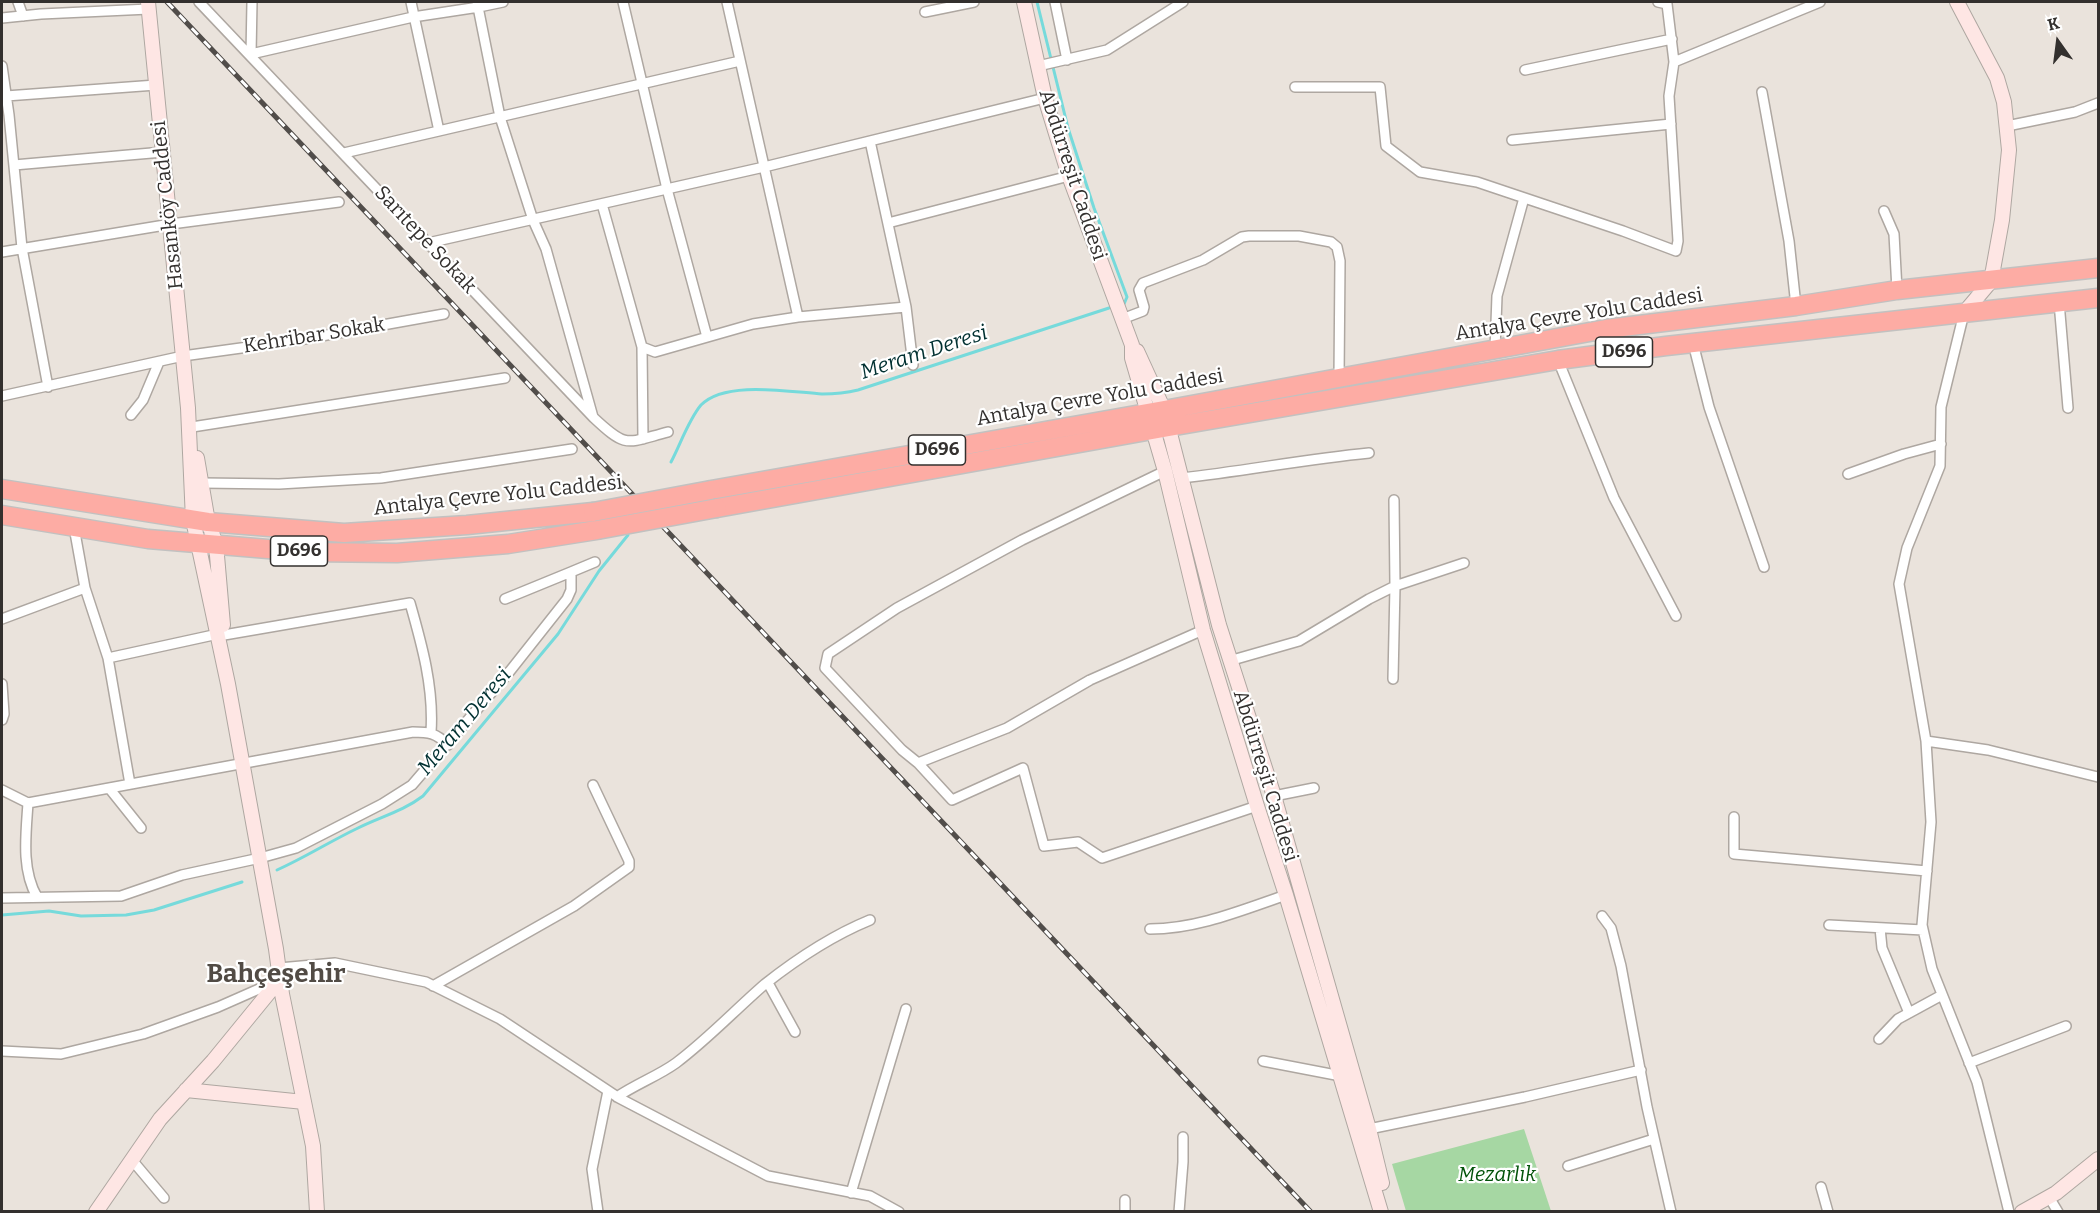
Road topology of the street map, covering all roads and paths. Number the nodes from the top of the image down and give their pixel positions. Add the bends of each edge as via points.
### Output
1 (18, 2) edge
2 (199, 2) edge
3 (252, 2) edge
4 (411, 2) edge
5 (503, 2) edge
6 (623, 2) edge
7 (727, 2) edge
8 (974, 2) edge
9 (1024, 2) edge
10 (1055, 2) edge
11 (1182, 2) edge
12 (1658, 2) edge
13 (1820, 2) edge
14 (1957, 2) edge
15 (478, 4) edge
16 (148, 6) edge
17 (925, 12) dead end
18 (23, 16) junction
19 (413, 17) junction
20 (2, 18) edge
21 (1672, 39) junction
22 (251, 54) junction
23 (1063, 60) junction
24 (740, 61) junction
25 (1674, 62) junction
26 (1041, 65) junction
27 (2, 66) edge
28 (1525, 70) dead end
29 (642, 84) junction
30 (156, 85) junction
31 (1295, 87) dead end
32 (1762, 92) dead end
33 (1045, 98) junction
34 (5, 100) edge
35 (2098, 103) edge
36 (500, 117) junction
37 (1671, 124) junction
38 (2007, 126) junction
39 (439, 131) junction
40 (1512, 140) dead end
41 (870, 141) junction
42 (163, 152) junction
43 (344, 153) junction
44 (14, 165) junction
45 (764, 168) junction
46 (1069, 176) junction
47 (667, 189) junction
48 (1524, 198) junction
49 (339, 202) dead end
50 (602, 204) junction
51 (1884, 211) dead end
52 (533, 220) junction
53 (171, 224) junction
54 (888, 224) junction
55 (428, 243) junction
56 (22, 248) junction
57 (2, 252) edge
58 (2098, 268) edge
59 (1991, 281) junction
60 (1897, 290) junction
61 (2098, 298) edge
62 (2059, 302) junction
63 (1796, 306) junction
64 (906, 307) junction
65 (1964, 313) junction
66 (444, 314) dead end
67 (798, 317) junction
68 (1122, 319) junction
69 (707, 337) junction
70 (1693, 343) junction
71 (642, 346) junction
72 (1495, 350) junction
73 (183, 356) junction
74 (1558, 360) junction
75 (159, 362) junction
76 (914, 365) dead end
77 (505, 378) dead end
78 (1339, 378) junction
79 (48, 387) junction
80 (2, 396) edge
81 (188, 408) junction
82 (2068, 408) dead end
83 (131, 415) dead end
84 (594, 418) junction
85 (1159, 420) junction
86 (192, 427) junction
87 (668, 432) dead end
88 (643, 439) junction
89 (1941, 444) junction
90 (572, 449) dead end
91 (1369, 453) dead end
92 (1165, 471) junction
93 (1848, 474) dead end
94 (1182, 478) junction
95 (202, 483) junction
96 (2, 489) edge
97 (1394, 500) dead end
98 (2, 515) edge
99 (201, 521) junction
100 (74, 527) junction
101 (207, 543) junction
102 (595, 562) dead end
103 (1464, 563) dead end
104 (1764, 567) dead end
105 (571, 572) junction
106 (1395, 586) junction
107 (85, 588) junction
108 (506, 599) dead end
109 (1676, 616) dead end
110 (2, 619) edge
111 (1203, 630) junction
112 (221, 635) junction
113 (108, 658) junction
114 (1229, 661) junction
115 (1393, 679) dead end
116 (2, 684) edge
117 (2, 720) edge
118 (431, 732) junction
119 (1926, 741) junction
120 (448, 745) junction
121 (242, 763) junction
122 (918, 763) junction
123 (2098, 777) edge
124 (130, 784) junction
125 (593, 785) dead end
126 (109, 788) junction
127 (1314, 788) dead end
128 (2, 790) edge
129 (1274, 796) junction
130 (28, 803) junction
131 (1257, 806) junction
132 (1734, 817) dead end
133 (141, 828) dead end
134 (260, 858) junction
135 (1926, 871) junction
136 (1286, 895) junction
137 (37, 897) junction
138 (2, 898) edge
139 (1602, 916) dead end
140 (870, 920) dead end
141 (1829, 925) dead end
142 (1880, 928) junction
143 (1150, 929) dead end
144 (1923, 930) junction
145 (280, 974) junction
146 (768, 983) junction
147 (433, 986) junction
148 (1942, 995) junction
149 (906, 1009) dead end
150 (1909, 1013) junction
151 (2066, 1026) dead end
152 (795, 1032) dead end
153 (1879, 1039) dead end
154 (2, 1051) edge
155 (1263, 1061) dead end
156 (1969, 1063) junction
157 (1641, 1070) junction
158 (1341, 1076) junction
159 (186, 1090) junction
160 (613, 1094) junction
161 (304, 1102) junction
162 (1369, 1129) junction
163 (1183, 1137) dead end
164 (1654, 1139) junction
165 (2098, 1159) edge
166 (132, 1160) junction
167 (1568, 1166) dead end
168 (1821, 1186) dead end
169 (851, 1193) junction
170 (2049, 1197) junction
171 (164, 1198) dead end
172 (1125, 1200) dead end
173 (96, 1212) edge
174 (317, 1212) edge
175 (598, 1212) edge
176 (899, 1212) edge
177 (1125, 1212) edge
178 (1179, 1212) edge
179 (1381, 1212) edge
180 (1390, 1212) edge
181 (1671, 1212) edge
182 (1828, 1212) edge
183 (2010, 1212) edge
184 (2022, 1212) edge
185 (2058, 1212) edge

1 - 18 street
2 - 22 street, Sarıtepe Sokak
3 - 22 street
4 - 19 street
5 - 15 street
6 - 29 street
7 - 24 street
8 - 17 street
9 - 26 street, Abdürreşit Caddesi
10 - 23 street
11 - 23 street via 1107,50
12 - 21 street via 1667,4
13 - 25 street
14 - 38 street via 1997,78
15 - 19 street
15 - 36 street
16 - 18 street
16 - 30 street, Hasanköy Caddesi
18 - 20 street
19 - 22 street
19 - 39 street
21 - 25 street
21 - 28 street
22 - 43 street, Sarıtepe Sokak
23 - 26 street
24 - 29 street
24 - 45 street
25 - 37 street via 1669,96
26 - 33 street, Abdürreşit Caddesi
27 - 34 street
29 - 36 street
29 - 47 street
30 - 34 street
30 - 42 street, Hasanköy Caddesi
31 - 48 street via 1380,87 1386,146 1394,153 1420,172 1477,182
32 - 63 street via 1789,241
33 - 41 street
33 - 46 street, Abdürreşit Caddesi
34 - 44 street
35 - 38 street via 2075,112
36 - 39 street
36 - 52 street
37 - 40 street
37 - 48 street via 1676,251
38 - 59 street via 2009,150 2002,220
39 - 43 street
41 - 45 street
41 - 54 street
42 - 44 street
42 - 53 street, Hasanköy Caddesi
43 - 55 street, Sarıtepe Sokak
44 - 56 street
45 - 47 street
45 - 67 street
46 - 54 street
46 - 68 street, Abdürreşit Caddesi
47 - 50 street
47 - 69 street
48 - 72 street via 1497,296
49 - 53 street
50 - 52 street
50 - 71 street
51 - 60 street via 1894,234
52 - 55 street
52 - 84 street via 546,249
53 - 56 street
53 - 73 street, Hasanköy Caddesi
54 - 64 street
55 - 84 street, Sarıtepe Sokak
56 - 57 street
56 - 79 street
58 - 59 highway, Antalya Çevre Yolu Caddesi / D696
59 - 60 highway, Antalya Çevre Yolu Caddesi / D696
59 - 65 street
60 - 63 highway, Antalya Çevre Yolu Caddesi / D696
61 - 62 highway, Antalya Çevre Yolu Caddesi / D696
62 - 65 highway, Antalya Çevre Yolu Caddesi / D696
62 - 82 street
63 - 72 highway, Antalya Çevre Yolu Caddesi / D696 via 1606,329
64 - 67 street
64 - 76 street
65 - 70 highway, Antalya Çevre Yolu Caddesi / D696
65 - 89 street via 1941,407
66 - 73 street, Kehribar Sokak
67 - 69 street
68 - 78 street via 1143,311 1139,290 1143,284 1203,260 1242,237 1299,236 1331,242 1337,247 1340,261
68 - 85 street, Abdürreşit Caddesi via 1140,356
69 - 71 street via 655,352
70 - 74 highway, Antalya Çevre Yolu Caddesi / D696
70 - 104 street via 1709,407
71 - 88 street
72 - 78 highway, Antalya Çevre Yolu Caddesi / D696
73 - 75 street, Kehribar Sokak
73 - 81 street, Hasanköy Caddesi
74 - 85 highway, Antalya Çevre Yolu Caddesi / D696
74 - 109 street via 1614,498
75 - 79 street, Kehribar Sokak
75 - 83 street via 143,400
77 - 86 street
78 - 85 highway, Antalya Çevre Yolu Caddesi / D696
79 - 80 street, Kehribar Sokak
81 - 86 street
81 - 99 street
84 - 88 street, Sarıtepe Sokak via 622,442
85 - 92 street, Abdürreşit Caddesi
85 - 94 street, Abdürreşit Caddesi
85 - 99 highway, Antalya Çevre Yolu Caddesi / D696, bridge via 593,512 344,533
85 - 101 highway, Antalya Çevre Yolu Caddesi / D696, bridge via 717,508 508,544 397,553 303,552
86 - 95 street
87 - 88 street, Sarıtepe Sokak
89 - 93 street
89 - 119 street via 1940,466 1907,549 1899,584
90 - 95 street via 381,478 279,484
91 - 94 street
92 - 111 street, Abdürreşit Caddesi
92 - 122 street via 970,568 897,608 828,654 825,668
94 - 114 street, Abdürreşit Caddesi
95 - 99 street
96 - 99 highway, Antalya Çevre Yolu Caddesi / D696
97 - 106 street
98 - 100 highway, Antalya Çevre Yolu Caddesi / D696
99 - 101 street
100 - 101 highway, Antalya Çevre Yolu Caddesi / D696 via 148,539
100 - 107 street
101 - 112 street
101 - 112 street via 222,605
102 - 105 street
103 - 106 street
105 - 108 street
105 - 120 street via 567,598
106 - 114 street via 1299,641
106 - 115 street
107 - 110 street
107 - 113 street
111 - 122 street via 1090,680 1007,728
111 - 131 street, Abdürreşit Caddesi
112 - 113 street
112 - 118 street via 410,603 428,673
112 - 121 street
113 - 124 street
114 - 129 street, Abdürreşit Caddesi
116 - 117 street
118 - 120 street
118 - 121 street
119 - 123 street via 1988,750
119 - 135 street via 1931,822
120 - 134 street via 412,785 382,804 296,848
121 - 124 street
121 - 134 street
122 - 131 street via 952,800 1023,768 1044,846 1078,842 1102,858
124 - 126 street
125 - 147 street via 629,867 574,906
126 - 130 street
126 - 133 street
127 - 129 street
128 - 130 street
129 - 162 street, Abdürreşit Caddesi
130 - 137 street via 25,852 30,886
131 - 136 street, Abdürreşit Caddesi
132 - 135 street via 1734,854
134 - 137 street via 182,875 121,896
134 - 145 street
135 - 144 street
136 - 143 street via 1201,923
136 - 158 street, Abdürreşit Caddesi
137 - 138 street
139 - 157 street via 1611,928
140 - 146 street via 830,938
141 - 142 street
142 - 144 street
142 - 150 street via 1882,948
144 - 148 street
145 - 147 street via 335,963
145 - 154 street via 218,1007 143,1034 60,1054
145 - 159 street
145 - 161 street
146 - 152 street
146 - 160 street via 674,1064
147 - 160 street via 500,1019
148 - 150 street
148 - 156 street
149 - 169 street
150 - 153 street
151 - 156 street
155 - 158 street
156 - 183 street
157 - 162 street
157 - 164 street
158 - 179 street, Abdürreşit Caddesi
159 - 161 street
159 - 166 street
160 - 169 street via 768,1176
160 - 175 street via 592,1169
161 - 174 street via 313,1146
162 - 180 street, Abdürreşit Caddesi
163 - 178 street
164 - 167 street
164 - 181 street
165 - 170 street
166 - 171 street
166 - 173 street
168 - 182 street
169 - 176 street via 870,1196
170 - 184 street
170 - 185 street
172 - 177 street

